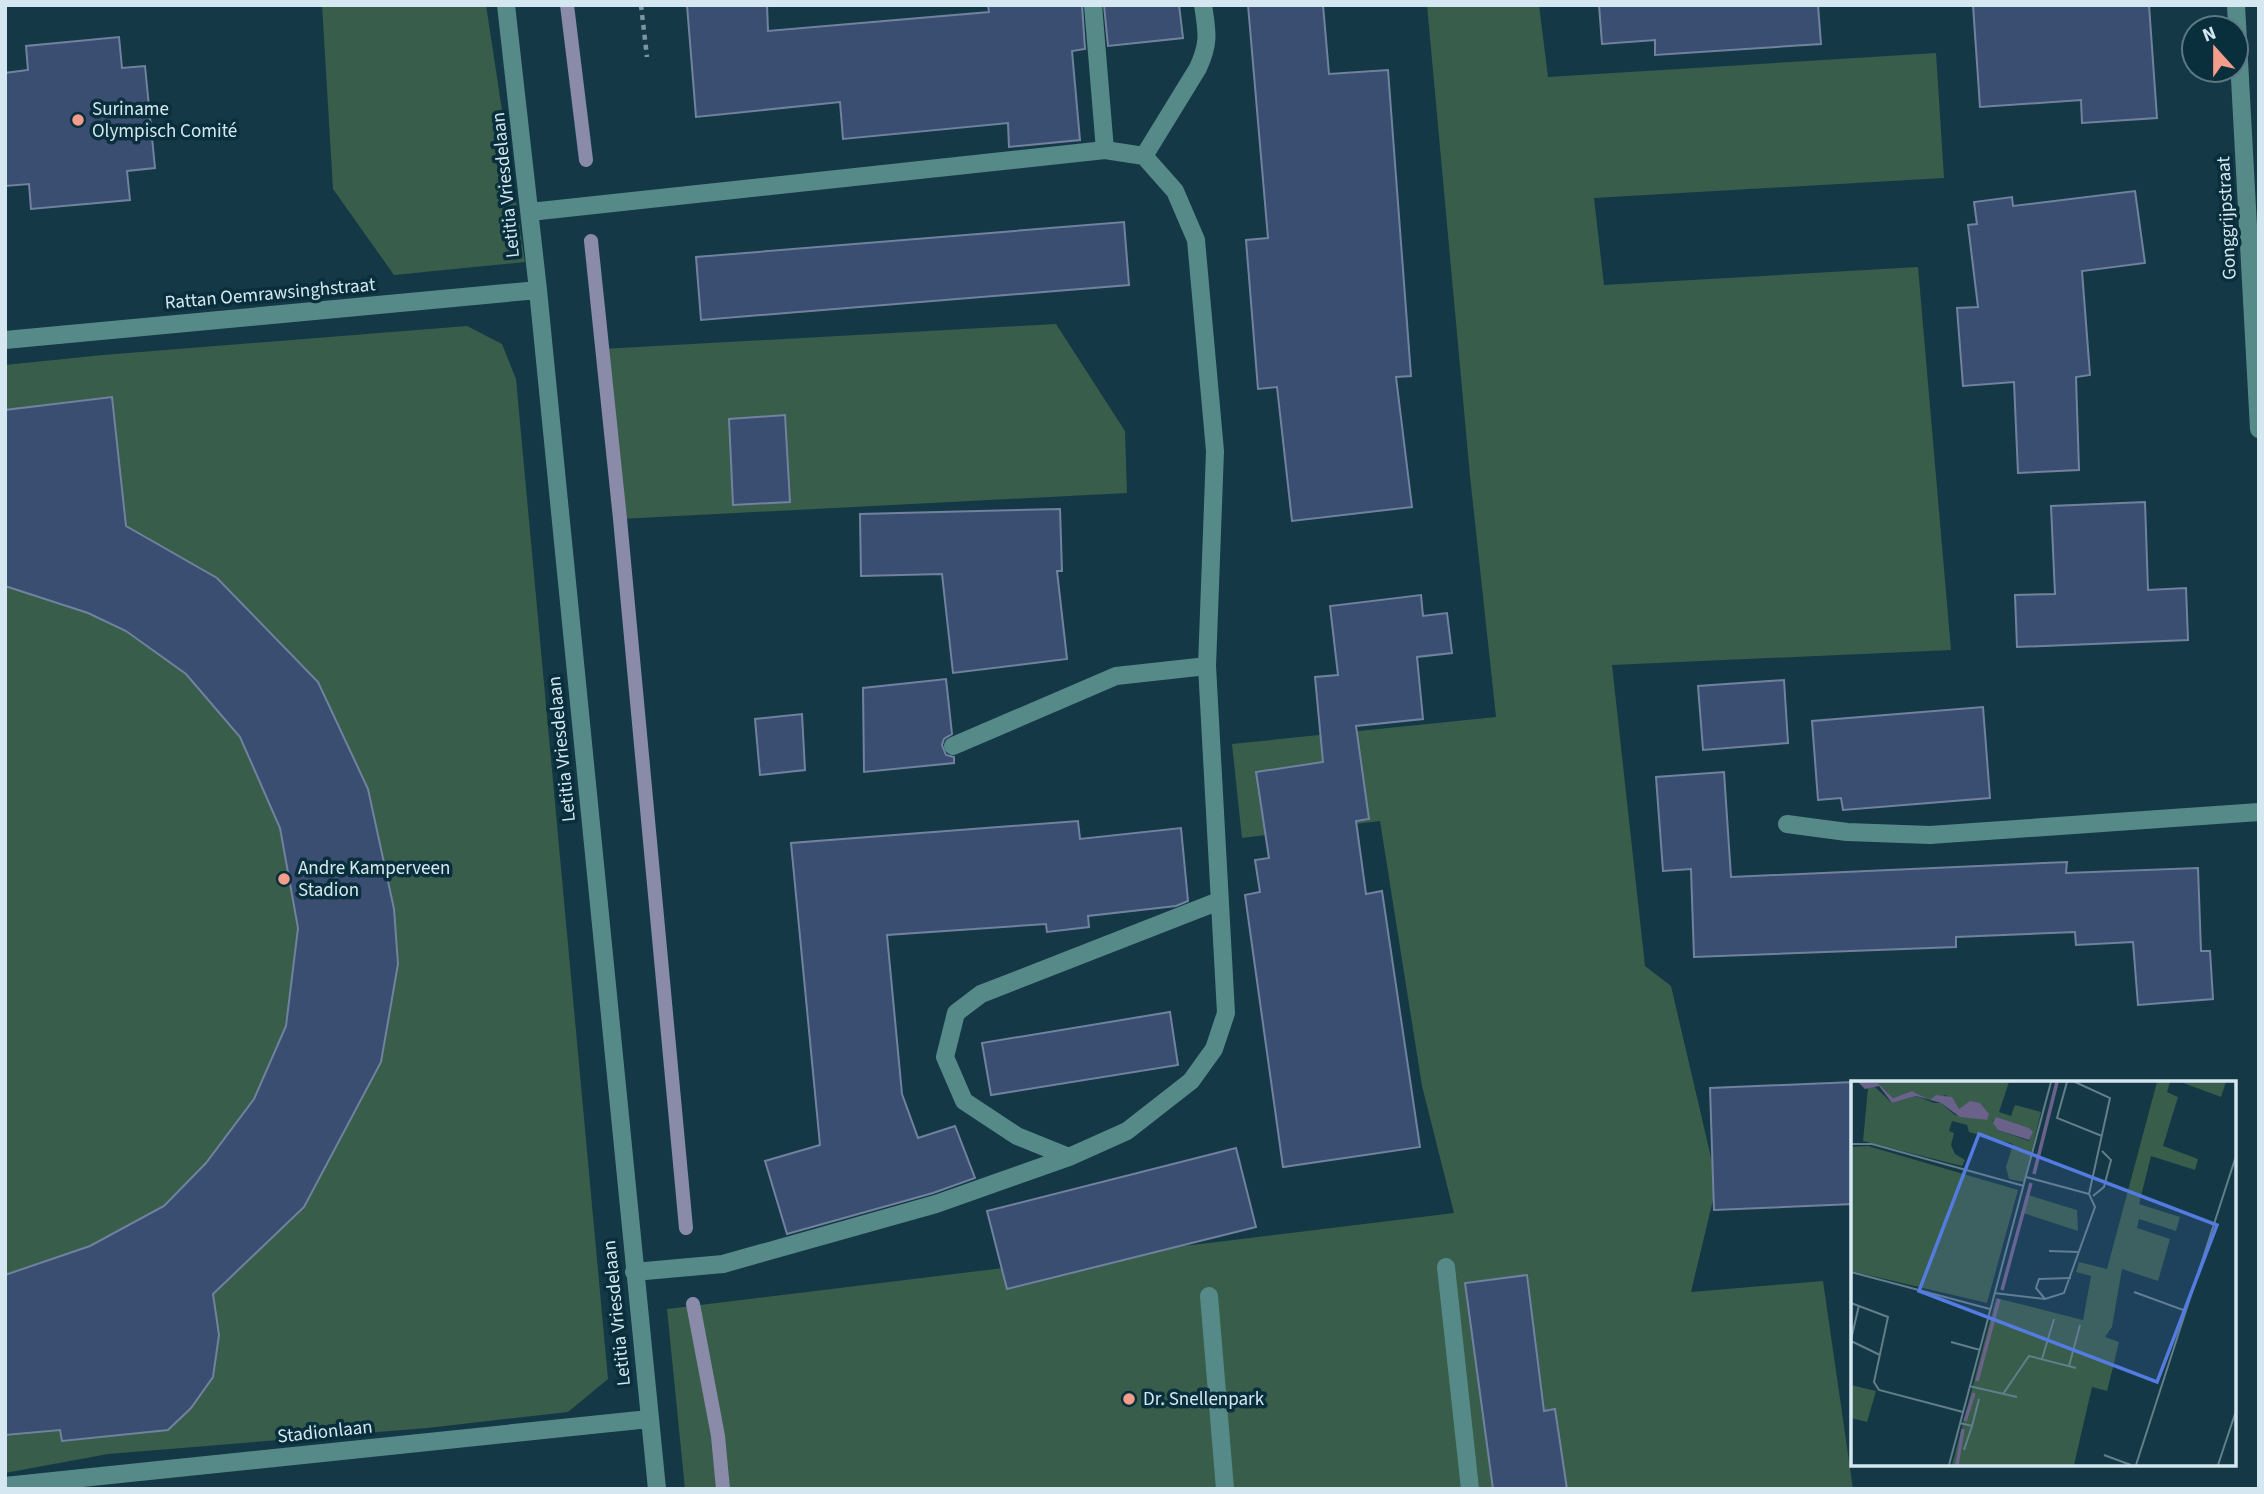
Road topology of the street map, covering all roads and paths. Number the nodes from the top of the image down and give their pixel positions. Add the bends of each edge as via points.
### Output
1 (506, 5) edge
2 (641, 5) edge
3 (1093, 5) edge
4 (1203, 5) edge
5 (2236, 5) edge
6 (647, 57) dead end
7 (1105, 150) junction
8 (1144, 156) junction
9 (530, 212) junction
10 (538, 290) junction
11 (5, 340) edge
12 (2259, 429) edge
13 (1207, 666) junction
14 (953, 746) dead end
15 (2259, 812) edge
16 (1787, 824) dead end
17 (1219, 901) junction
18 (1069, 1157) junction
19 (1446, 1267) dead end
20 (634, 1272) junction
21 (1209, 1296) dead end
22 (649, 1419) junction
23 (5, 1486) edge
24 (657, 1489) edge
25 (1225, 1489) edge
26 (1470, 1489) edge

1 - 9 street, Letitia Vriesdelaan
2 - 6 path
3 - 7 street
4 - 8 street via 1208,40 1204,54
5 - 12 street, Gonggrijpstraat
7 - 8 street
7 - 9 street
8 - 13 street via 1175,191 1196,240 1214,452
9 - 10 street, Letitia Vriesdelaan
10 - 11 street, Rattan Oemrawsinghstraat
10 - 20 street, Letitia Vriesdelaan
13 - 14 street via 1116,676
13 - 17 street
15 - 16 street via 1930,835
17 - 18 street via 1226,1013 1214,1049 1191,1081 1126,1131
17 - 18 street via 981,994 956,1013 945,1057 964,1101 1017,1136
18 - 20 street via 936,1204 723,1264
19 - 26 street
20 - 22 street, Letitia Vriesdelaan
21 - 25 street
22 - 23 street, Stadionlaan
22 - 24 street, Letitia Vriesdelaan

